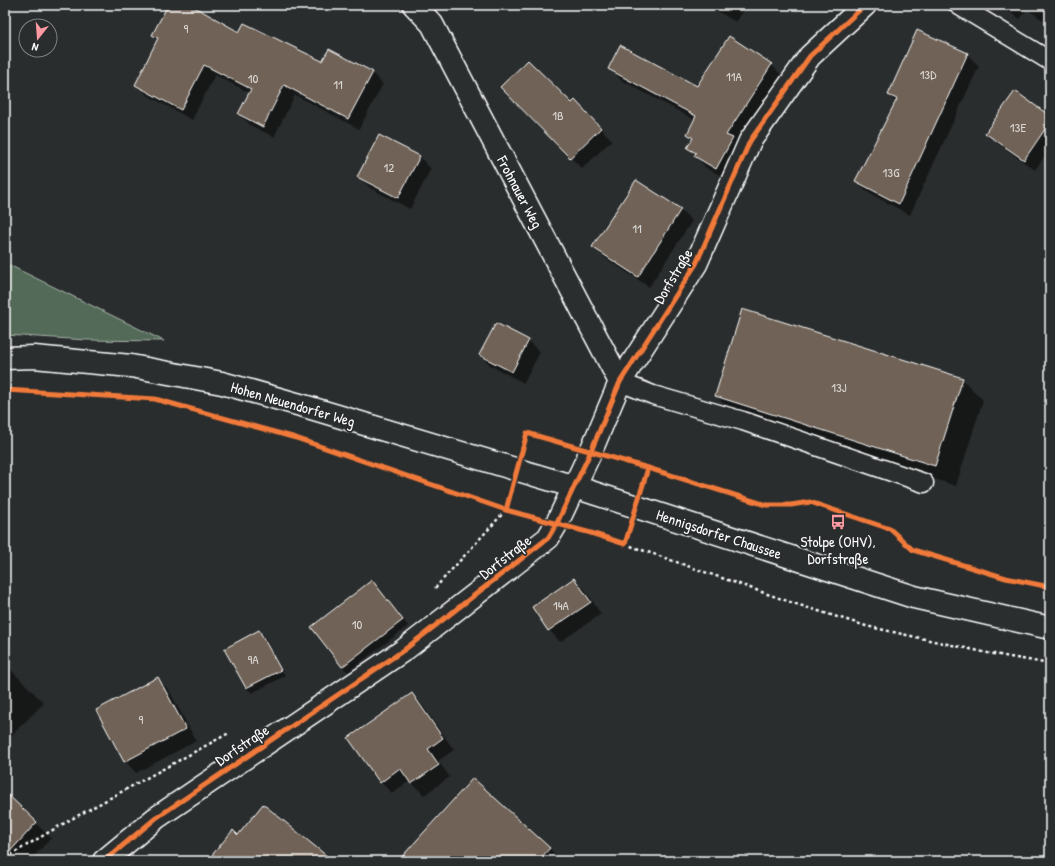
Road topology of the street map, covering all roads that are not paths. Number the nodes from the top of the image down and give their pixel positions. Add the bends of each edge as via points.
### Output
1 (414, 5) edge
2 (865, 5) edge
3 (958, 5) edge
4 (1050, 61) edge
5 (5, 358) edge
6 (620, 382) junction
7 (924, 483) dead end
8 (575, 487) junction
9 (1050, 628) edge
10 (104, 861) edge

1 - 6 street, Frohnauer Weg via 432,24
2 - 6 street, Dorfstraße via 810,56 750,141 696,264
3 - 4 lane
5 - 8 street, Hohen Neuendorfer Weg via 34,357 131,366 222,383
6 - 7 lane via 652,395 743,421
6 - 8 street, Dorfstraße
8 - 9 street, Hennigsdorfer Chaussee via 914,597
8 - 10 street, Dorfstraße via 548,538 404,650 156,818

